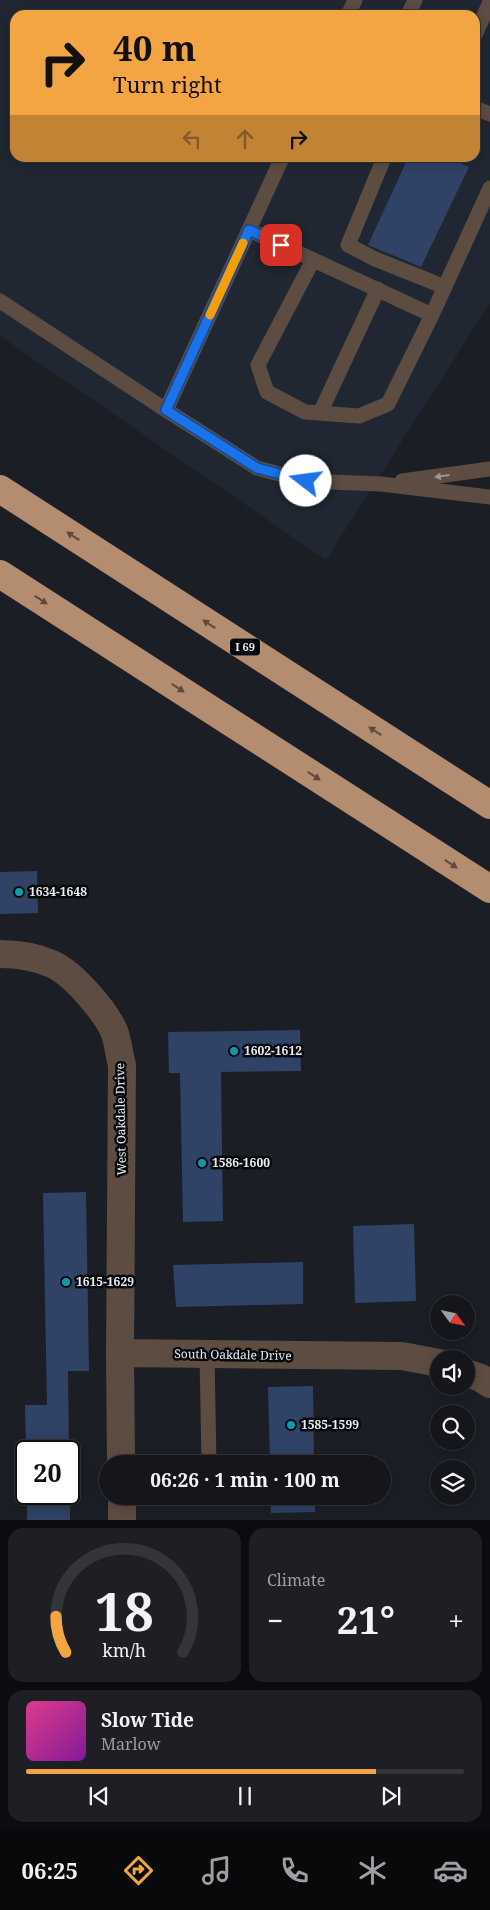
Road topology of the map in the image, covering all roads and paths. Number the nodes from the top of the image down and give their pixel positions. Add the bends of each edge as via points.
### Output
1 (490, 2) edge
2 (480, 24) edge
3 (280, 162) edge
4 (382, 162) edge
5 (490, 188) edge
6 (249, 230) junction
7 (313, 260) junction
8 (445, 287) junction
9 (378, 289) junction
10 (0, 302) edge
11 (432, 315) junction
12 (166, 410) junction
13 (320, 413) junction
14 (490, 469) edge
15 (381, 484) junction
16 (0, 489) edge
17 (490, 497) edge
18 (0, 574) edge
19 (403, 749) junction
20 (490, 793) edge
21 (490, 805) edge
22 (490, 889) edge
23 (0, 954) edge
24 (120, 1353) junction
25 (207, 1354) junction
26 (430, 1361) edge
27 (475, 1376) edge
28 (490, 1384) edge
29 (121, 1455) edge
30 (209, 1455) edge
31 (122, 1505) edge
32 (122, 1520) edge

1 - 2 lane
3 - 6 lane
4 - 8 lane via 348,245
5 - 8 lane
6 - 7 lane
6 - 12 lane
7 - 9 lane
7 - 13 lane via 258,365 267,392 305,412
8 - 11 lane
9 - 11 lane
9 - 13 lane
10 - 12 lane
11 - 13 lane via 388,404 359,416
12 - 15 lane via 257,468 306,481
14 -> 15 lane
15 - 17 lane
19 -> 16 highway, I 69
18 -> 22 highway
19 - 20 highway
19 - 21 highway, I 69
23 - 24 street, West Oakdale Drive via 19,954 54,965 79,985 114,1032 122,1065
24 - 25 street, South Oakdale Drive
24 - 29 street, West Oakdale Drive
25 - 26 street, South Oakdale Drive via 402,1356
25 - 30 lane
27 - 28 street
31 - 32 street

